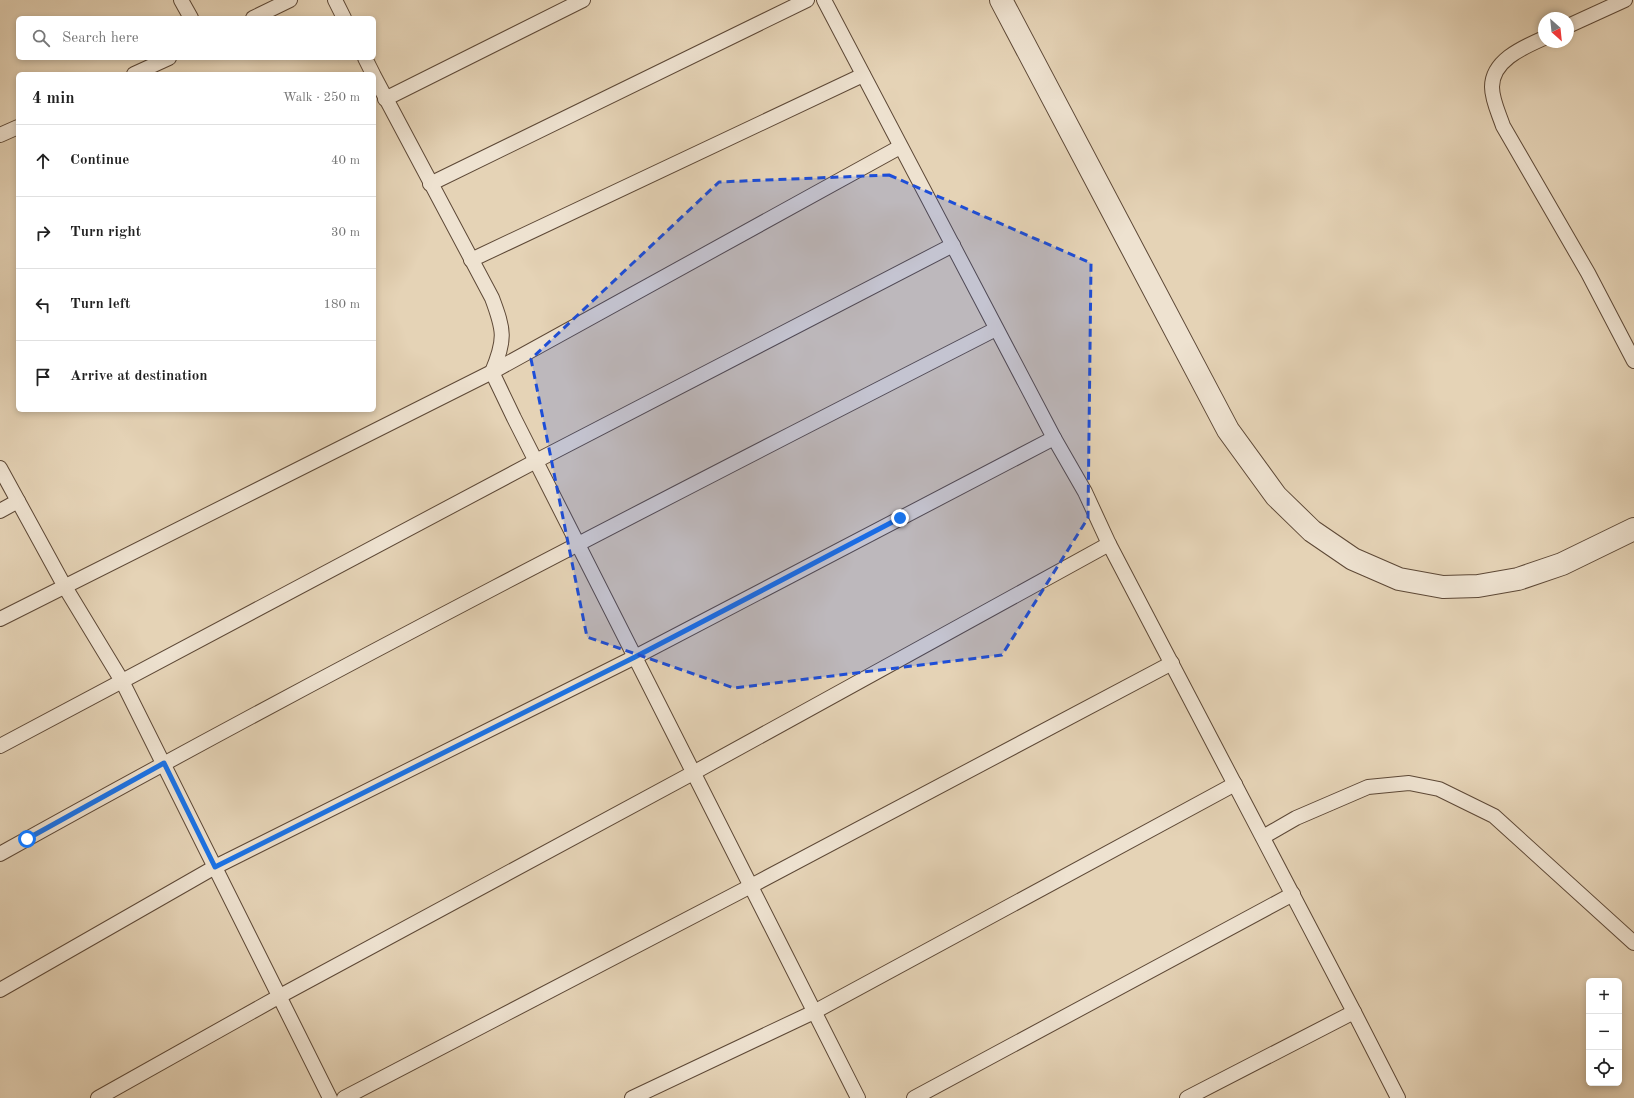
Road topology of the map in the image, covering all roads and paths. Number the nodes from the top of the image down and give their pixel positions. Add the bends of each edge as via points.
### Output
1 (181, 0) edge
2 (290, 0) edge
3 (335, 0) edge
4 (583, 0) edge
5 (806, 0) edge
6 (824, 0) edge
7 (1001, 0) edge
8 (1625, 0) edge
9 (190, 16) edge
10 (257, 16) edge
11 (343, 16) edge
12 (1574, 23) edge
13 (1538, 41) edge
14 (165, 60) edge
15 (366, 60) edge
16 (138, 72) edge
17 (372, 72) edge
18 (863, 75) junction
19 (376, 81) edge
20 (386, 99) junction
21 (16, 128) edge
22 (0, 135) edge
23 (900, 147) junction
24 (430, 184) junction
25 (953, 245) junction
26 (471, 260) junction
27 (996, 328) junction
28 (1634, 361) edge
29 (492, 372) junction
30 (1054, 438) junction
31 (536, 461) junction
32 (0, 468) edge
33 (18, 501) junction
34 (0, 511) edge
35 (1634, 528) edge
36 (578, 544) junction
37 (1109, 544) junction
38 (65, 587) junction
39 (0, 619) edge
40 (635, 657) junction
41 (1172, 663) junction
42 (122, 681) junction
43 (0, 746) edge
44 (164, 763) junction
45 (693, 773) junction
46 (1235, 784) junction
47 (1262, 837) junction
48 (0, 854) edge
49 (215, 867) junction
50 (751, 886) junction
51 (1292, 894) junction
52 (1634, 943) edge
53 (0, 990) edge
54 (280, 996) junction
55 (814, 1012) junction
56 (1354, 1012) junction
57 (98, 1098) edge
58 (330, 1098) edge
59 (344, 1098) edge
60 (632, 1098) edge
61 (858, 1098) edge
62 (914, 1098) edge
63 (1187, 1098) edge
64 (1398, 1098) edge

1 - 9 lane
2 - 10 lane
3 - 11 lane
4 - 20 lane
5 - 24 lane
6 - 18 lane
7 - 35 street via 1228,430 1276,496 1312,531 1353,559 1398,579 1443,587 1478,586 1518,579 1562,564
8 - 12 lane
13 - 28 lane via 1506,59 1496,72 1492,86 1494,101 1503,126 1588,273
14 - 16 lane
15 - 17 lane
18 - 23 lane
18 - 26 lane
19 - 20 lane
20 - 24 lane
21 - 22 lane
23 - 25 lane
23 - 29 lane
24 - 26 lane
25 - 27 lane
25 - 31 lane
26 - 29 lane via 492,298 501,323 501,347
27 - 30 lane
27 - 36 lane
29 - 31 lane
29 - 38 lane
30 - 37 lane via 1085,492
30 - 40 lane
31 - 36 lane
31 - 42 lane
32 - 33 lane
33 - 34 lane
33 - 38 lane
36 - 40 lane
36 - 44 lane
37 - 41 lane
37 - 45 lane
38 - 39 lane
38 - 42 lane
40 - 45 lane
40 - 49 lane
41 - 46 lane
41 - 50 lane
42 - 43 lane
42 - 44 lane
44 - 48 lane
44 - 49 lane
45 - 50 lane
45 - 54 lane
46 - 47 lane
46 - 55 lane
47 - 51 lane
47 - 52 lane via 1296,818 1368,787 1409,783 1439,789 1494,816
49 - 53 lane
49 - 54 lane
50 - 55 lane
50 - 59 lane
51 - 56 lane
51 - 62 lane
54 - 57 lane
54 - 58 lane
55 - 60 lane
55 - 61 lane
56 - 63 lane
56 - 64 lane

